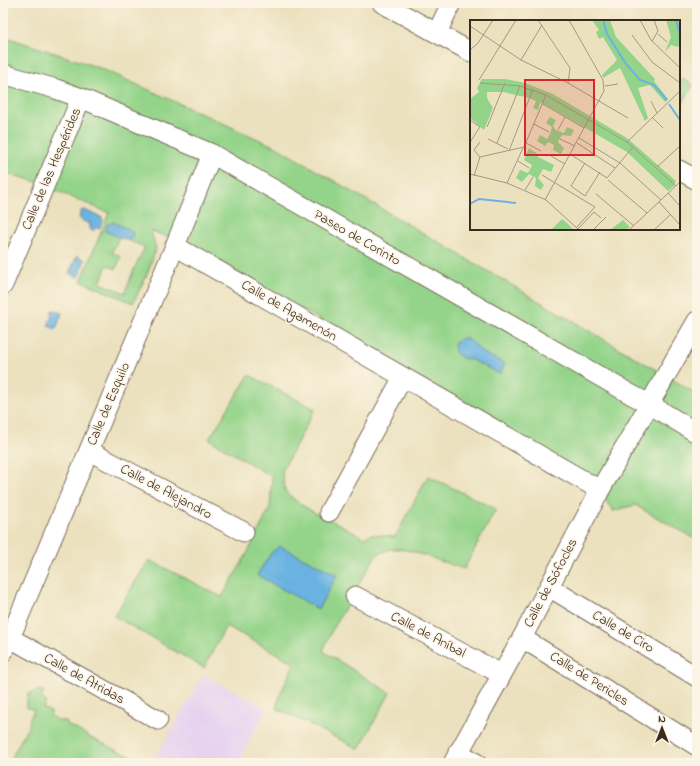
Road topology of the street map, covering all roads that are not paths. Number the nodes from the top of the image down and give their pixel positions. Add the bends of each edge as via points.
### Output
1 (382, 3) edge
2 (451, 3) edge
3 (437, 33) junction
4 (470, 51) edge
5 (3, 74) edge
6 (82, 98) junction
7 (212, 154) junction
8 (680, 171) edge
9 (697, 180) edge
10 (175, 246) junction
11 (3, 285) edge
12 (697, 321) edge
13 (403, 376) junction
14 (649, 404) junction
15 (697, 433) edge
16 (89, 451) junction
17 (600, 490) junction
18 (329, 512) dead end
19 (244, 532) dead end
20 (549, 587) junction
21 (355, 596) dead end
22 (522, 638) junction
23 (7, 645) edge
24 (501, 674) junction
25 (697, 677) edge
26 (158, 720) dead end
27 (697, 746) edge
28 (456, 758) edge
29 (476, 763) edge

1 - 3 street
2 - 3 street
3 - 4 street
5 - 6 street, Paseo de Corinto
6 - 7 street, Paseo de Corinto
6 - 11 street, Calle de las Hespérides
7 - 10 street, Calle de Esquilo
7 - 14 street, Paseo de Corinto
8 - 9 street
10 - 13 street, Calle de Agamenón
10 - 16 street, Calle de Esquilo
12 - 14 street, Calle de Sófocles
13 - 17 street, Calle de Agamenón
13 - 18 street
14 - 15 street, Paseo de Corinto
14 - 17 street, Calle de Sófocles
16 - 19 street, Calle de Alejandro
16 - 23 street, Calle de Esquilo
17 - 20 street, Calle de Sófocles
20 - 22 street, Calle de Sófocles
20 - 25 street, Calle de Ciro
21 - 24 street, Calle de Aníbal
22 - 24 street, Calle de Sófocles
22 - 27 street, Calle de Pericles
23 - 26 street, Calle de Atridas
24 - 28 street, Calle de Sófocles
28 - 29 street

